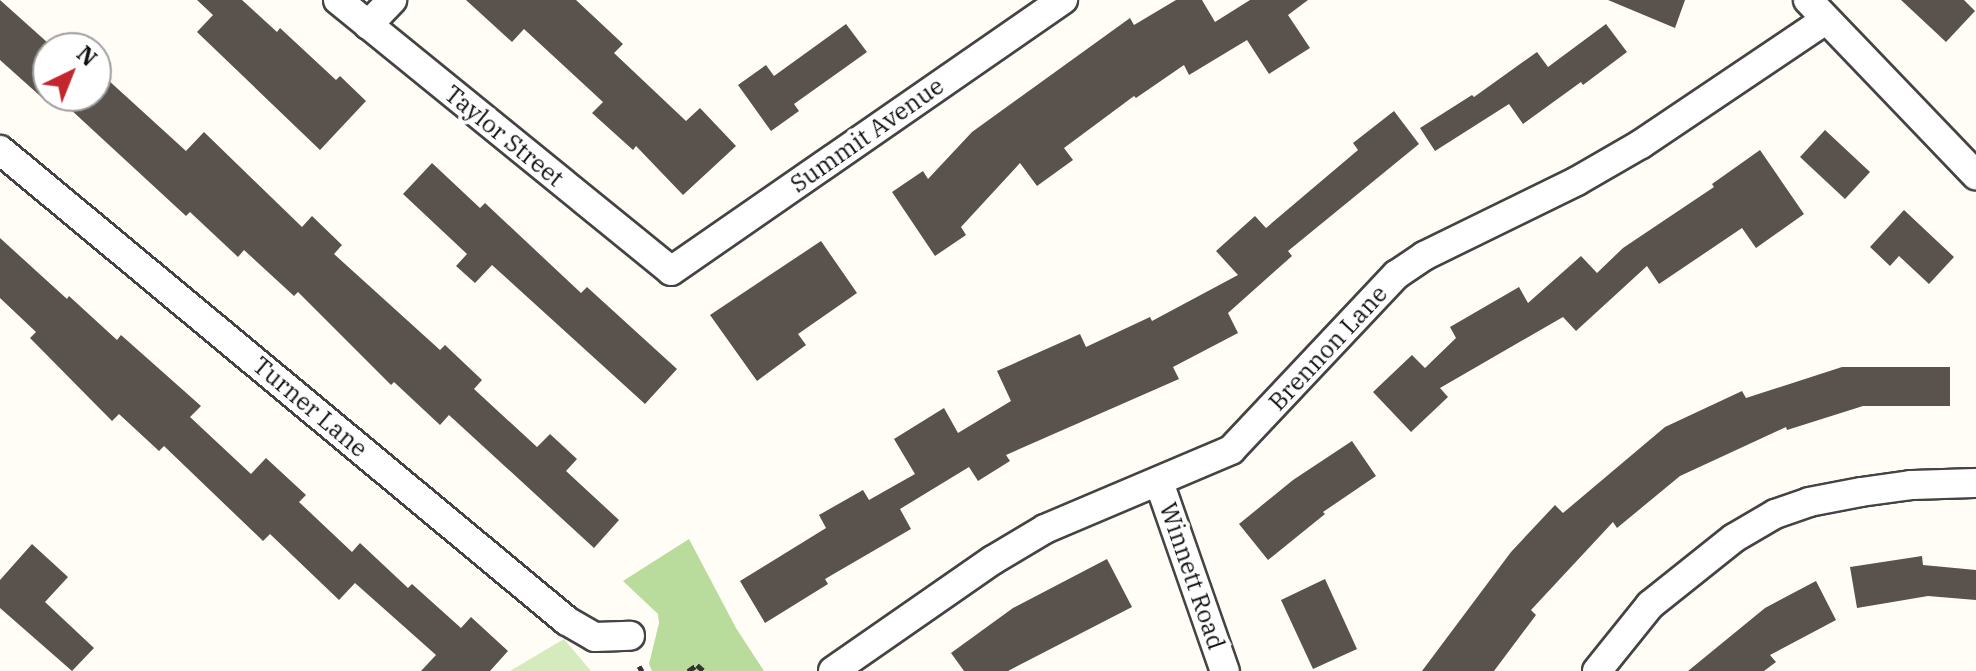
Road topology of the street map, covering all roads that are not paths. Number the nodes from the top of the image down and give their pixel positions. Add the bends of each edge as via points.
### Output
1 (338, 0) edge
2 (392, 0) edge
3 (1063, 0) edge
4 (1816, 10) edge
5 (368, 25) junction
6 (0, 150) edge
7 (1976, 175) edge
8 (671, 271) joint
9 (1159, 482) junction
10 (1976, 483) edge
11 (630, 636) dead end
12 (833, 671) edge
13 (1225, 671) edge
14 (1597, 671) edge

1 - 5 street, Taylor Street
2 - 5 street
3 - 8 street, Summit Avenue
4 - 7 street
4 - 9 street, Brennon Lane via 1628,151 1424,256 1369,300 1231,450
5 - 8 street, Taylor Street
6 - 11 street, Turner Lane via 567,621 595,637
9 - 12 street, Brennon Lane via 1045,529
9 - 13 street, Winnett Road
10 - 14 street via 1861,492 1775,514 1734,538 1650,605

